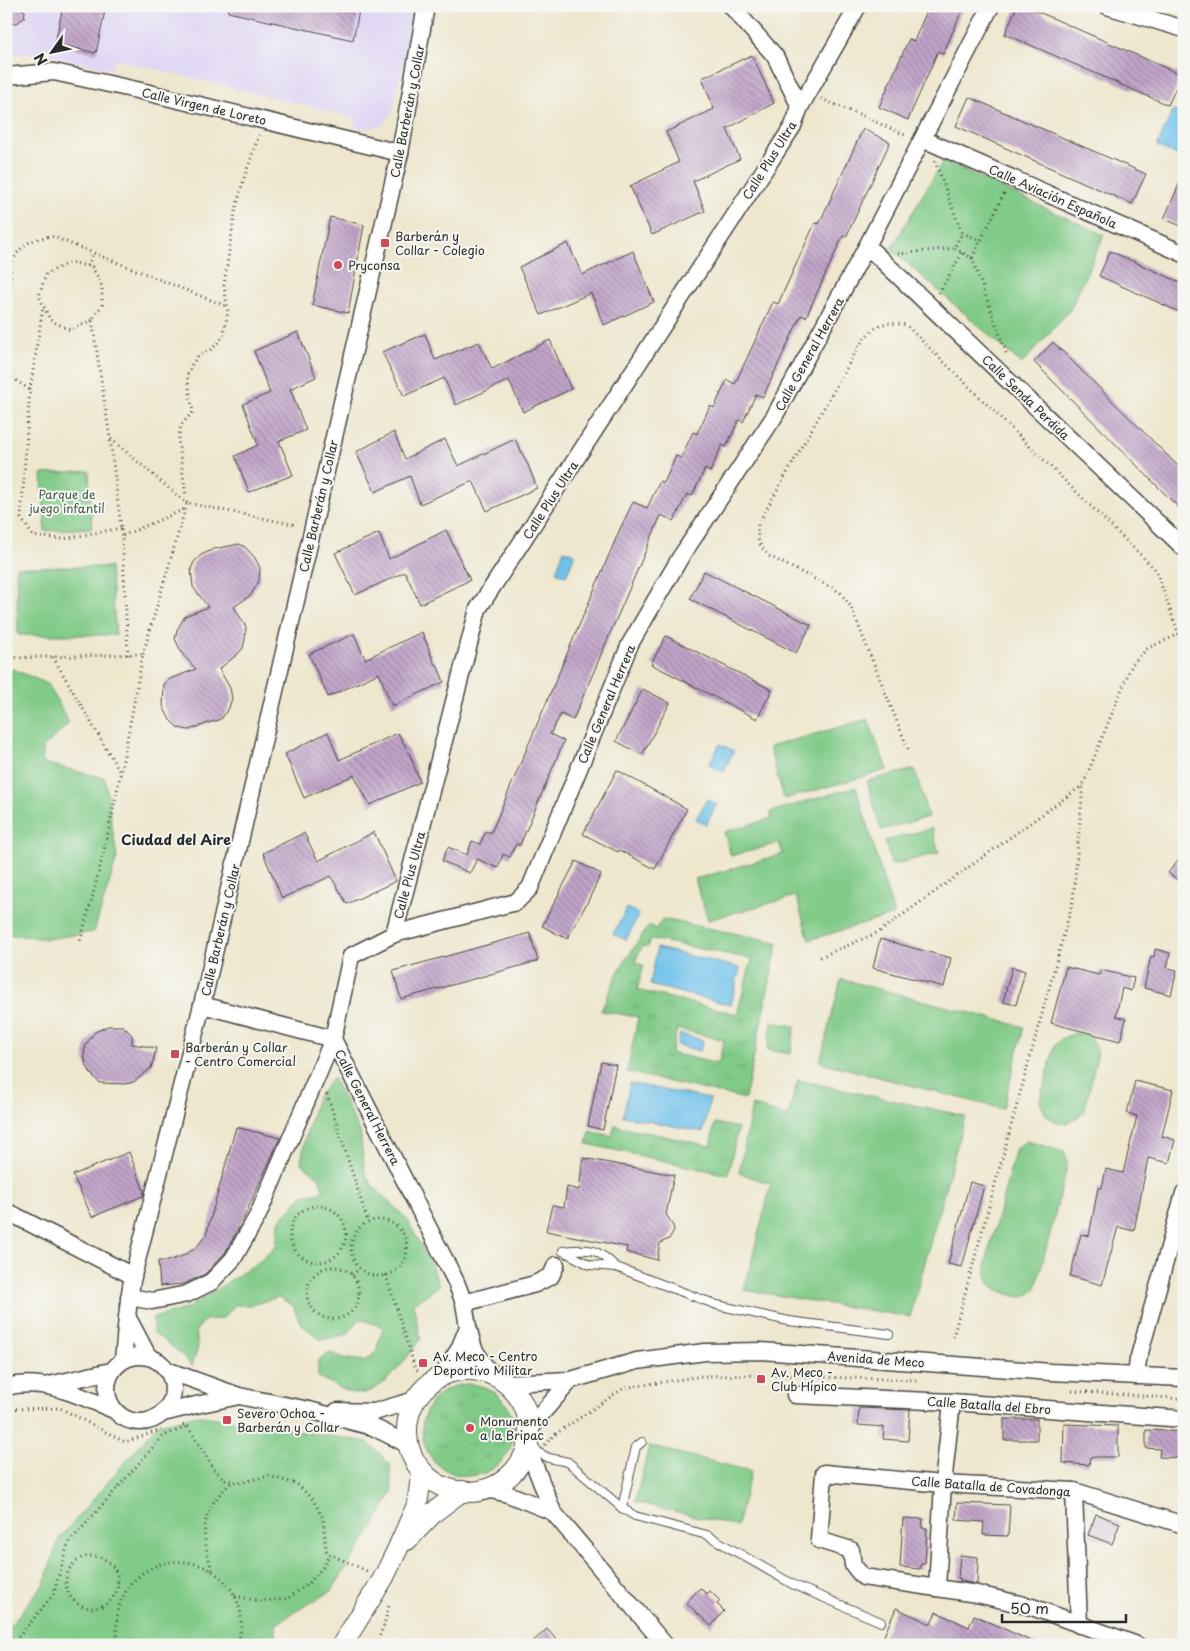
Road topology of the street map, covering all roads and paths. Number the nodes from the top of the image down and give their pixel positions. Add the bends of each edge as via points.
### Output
1 (426, 6) edge
2 (731, 6) edge
3 (858, 6) edge
4 (991, 6) edge
5 (1107, 6) edge
6 (1184, 29) edge
7 (6, 76) edge
8 (800, 107) junction
9 (266, 121) junction
10 (922, 141) junction
11 (940, 147) junction
12 (400, 153) junction
13 (1012, 178) junction
14 (962, 233) junction
15 (981, 240) junction
16 (867, 246) junction
17 (954, 248) junction
18 (93, 253) junction
19 (962, 253) junction
20 (1184, 254) edge
21 (972, 258) junction
22 (884, 262) junction
23 (88, 266) junction
24 (43, 305) junction
25 (228, 307) junction
26 (931, 307) junction
27 (92, 320) junction
28 (1000, 373) junction
29 (30, 390) junction
30 (110, 438) junction
31 (187, 504) junction
32 (185, 509) junction
33 (122, 528) junction
34 (313, 528) junction
35 (122, 536) junction
36 (1184, 548) edge
37 (1184, 632) edge
38 (1179, 634) junction
39 (143, 654) junction
40 (128, 655) junction
41 (54, 657) junction
42 (6, 660) edge
43 (908, 749) dead end
44 (121, 774) junction
45 (1083, 785) junction
46 (394, 934) junction
47 (80, 941) dead end
48 (820, 957) dead end
49 (202, 1005) junction
50 (333, 1039) junction
51 (320, 1072) junction
52 (1184, 1193) edge
53 (6, 1210) edge
54 (368, 1222) junction
55 (345, 1240) junction
56 (351, 1242) junction
57 (559, 1258) junction
58 (323, 1261) junction
59 (616, 1267) junction
60 (324, 1268) junction
61 (359, 1269) junction
62 (352, 1275) junction
63 (133, 1276) junction
64 (386, 1276) junction
65 (129, 1297) junction
66 (464, 1303) junction
67 (128, 1318) junction
68 (468, 1327) junction
69 (889, 1334) dead end
70 (953, 1338) dead end
71 (148, 1356) junction
72 (117, 1366) junction
73 (169, 1371) junction
74 (419, 1372) dead end
75 (442, 1376) junction
76 (1136, 1376) junction
77 (498, 1378) junction
78 (1184, 1378) edge
79 (571, 1380) junction
80 (921, 1380) dead end
81 (47, 1385) junction
82 (6, 1387) edge
83 (1069, 1391) dead end
84 (795, 1395) dead end
85 (239, 1396) junction
86 (1184, 1399) edge
87 (415, 1400) junction
88 (952, 1402) junction
89 (6, 1410) edge
90 (114, 1410) junction
91 (309, 1410) junction
92 (1184, 1419) edge
93 (166, 1420) junction
94 (177, 1422) dead end
95 (188, 1427) junction
96 (531, 1442) junction
97 (642, 1442) dead end
98 (409, 1445) junction
99 (422, 1471) junction
100 (233, 1481) junction
101 (943, 1484) junction
102 (488, 1489) junction
103 (1074, 1491) junction
104 (462, 1492) junction
105 (622, 1508) junction
106 (553, 1512) junction
107 (1184, 1525) edge
108 (398, 1548) junction
109 (329, 1554) junction
110 (61, 1567) junction
111 (69, 1569) junction
112 (212, 1571) junction
113 (384, 1577) junction
114 (937, 1588) junction
115 (115, 1594) junction
116 (235, 1595) junction
117 (121, 1599) junction
118 (391, 1599) dead end
119 (881, 1622) dead end
120 (1079, 1625) junction
121 (118, 1640) junction
122 (12, 1645) edge
123 (108, 1645) edge
124 (121, 1645) edge
125 (237, 1645) edge
126 (342, 1645) edge
127 (376, 1645) edge
128 (664, 1645) edge
129 (1137, 1645) edge

1 - 12 street, Calle Barberán y Collar
2 - 8 street, Calle Plus Ultra via 775,56
3 - 8 street, Calle Plus Ultra
4 - 10 street, Calle General Herrera
5 - 6 street
7 - 9 street, Calle Virgen de Loreto via 54,72
8 - 10 path via 821,99
8 - 46 street, Calle Plus Ultra via 793,126 478,609
9 - 12 street, Calle Virgen de Loreto
9 - 25 path via 256,141 235,212 224,285
10 - 11 street, Calle Aviación Española
10 - 16 street, Calle General Herrera
11 - 13 street, Calle Aviación Española
11 - 14 path via 934,160
12 - 34 street, Calle Barberán y Collar
13 - 15 path
13 - 20 street, Calle Aviación Española
14 - 15 path
14 - 17 path
15 - 21 path
16 - 22 street, Calle Senda Perdida
16 - 46 street, Calle General Herrera via 774,418 680,558 630,644 530,888 516,902
17 - 19 path
17 - 22 path via 892,255
18 - 23 path
18 - 25 path
18 - 29 path via 52,236 32,239 18,251 11,263 8,374
19 - 21 path
19 - 26 path
21 - 28 path via 1009,361
22 - 26 street, Calle Senda Perdida
23 - 24 path via 70,262 46,274 39,296
23 - 27 path via 92,267 102,286 102,305
24 - 27 path via 50,320 70,330
24 - 29 path
25 - 31 path via 223,337 212,349 199,355 187,375 193,412 181,425 178,440
26 - 28 street, Calle Senda Perdida
27 - 30 path
28 - 36 street, Calle Senda Perdida
29 - 33 path via 20,518 33,536 63,539
30 - 31 path
30 - 33 path
31 - 32 path
31 - 34 path
32 - 35 path
32 - 39 path
33 - 35 path
34 - 49 street, Calle Barberán y Collar
35 - 40 path
37 - 38 path
38 - 43 path via 1156,570 906,325 876,326 864,339 758,524 757,537 770,556 840,592 850,607
38 - 45 path via 1148,648 1132,664
39 - 40 path
39 - 44 path
40 - 41 path
41 - 42 path
41 - 44 path
44 - 47 path via 94,895
45 - 48 path via 879,932
45 - 70 path via 1073,901
46 - 50 street, Calle General Herrera via 351,956
49 - 50 street, Calle Barberán y Collar
49 - 63 street, Calle Barberán y Collar
50 - 51 street
50 - 66 street, Calle General Herrera
51 - 54 path
51 - 65 street via 258,1216 233,1259 211,1282 186,1294 152,1300
52 - 76 street
53 - 63 street
54 - 56 path via 360,1227
54 - 64 path via 387,1221 395,1225 406,1241 405,1259 400,1267
55 - 56 path
55 - 58 path via 337,1255
55 - 58 path via 345,1228 336,1212 319,1206 302,1210 291,1224 290,1242 301,1256 310,1261
56 - 61 path via 353,1260
57 - 59 lane
57 - 59 lane via 584,1248 603,1254
57 - 66 street via 551,1276 535,1284
58 - 60 path
59 - 69 lane via 717,1305 789,1321
60 - 62 path via 341,1268
60 - 62 path via 311,1279 307,1295 314,1311 326,1318 338,1319 354,1309 359,1292
61 - 62 path
61 - 64 path via 374,1276
63 - 65 street, Calle Barberán y Collar
64 - 74 path
65 - 67 street, Calle Barberán y Collar
66 - 68 street, Calle General Herrera
67 - 71 street
67 - 72 street, Calle Barberán y Collar
68 - 75 street
68 - 77 street, Calle General Herrera via 474,1349
71 - 72 street via 131,1356
71 - 73 street
72 - 81 street
72 - 90 street via 108,1379 107,1395
73 - 85 street
73 - 93 street via 173,1396
75 - 77 street via 466,1370
75 - 87 street
76 - 78 street, Avenida de Meco
76 - 79 street, Avenida de Meco via 761,1351 705,1352 637,1361
77 - 79 street, Avenida de Meco
77 - 96 street via 523,1404
79 - 96 street via 542,1413
80 - 96 path via 702,1376 624,1388 554,1435
81 - 82 street via 16,1384
81 - 90 street
83 - 86 path
84 - 88 street, Calle Batalla del Ebro
85 - 91 street
85 - 93 street via 196,1405
87 - 91 street via 374,1412
87 - 98 street via 409,1414
88 - 92 street, Calle Batalla del Ebro
88 - 101 street
89 - 93 path via 60,1408 125,1442
90 - 93 street via 138,1422
91 - 98 street via 373,1427
94 - 95 path
95 - 100 path via 214,1468 224,1479
95 - 110 path via 163,1436 68,1544
96 - 102 street via 509,1477
96 - 105 lane via 549,1458 568,1462
96 - 106 street
97 - 105 lane via 636,1447
98 - 99 street
99 - 104 street via 441,1485
99 - 108 street via 417,1505
100 - 109 path via 239,1483 269,1476 297,1484 313,1500 323,1518
100 - 112 path via 217,1495 206,1520 204,1536
101 - 103 street, Calle Batalla de Covadonga
101 - 114 street
101 - 114 street, Calle Batalla de Covadonga via 824,1473 820,1540 851,1550 853,1565 862,1577
102 - 104 street
102 - 106 street
103 - 107 street, Calle Batalla de Covadonga
103 - 120 street
104 - 108 street via 434,1512
105 - 119 lane via 635,1516 707,1535 794,1585
106 - 128 street
108 - 113 street
109 - 113 path
109 - 116 path via 324,1566 308,1584 287,1599 259,1601
110 - 111 path
110 - 122 path via 53,1595
111 - 115 path via 74,1562 90,1555 106,1560 117,1573 119,1582
111 - 115 path via 66,1586 74,1601 82,1606 99,1608
112 - 116 path
112 - 117 path via 187,1561 166,1562 147,1569 131,1582
113 - 126 street
114 - 120 street via 1032,1607
115 - 117 path
116 - 125 path via 241,1615
117 - 121 path via 116,1619
118 - 127 path
120 - 129 street
121 - 123 path
121 - 124 path

